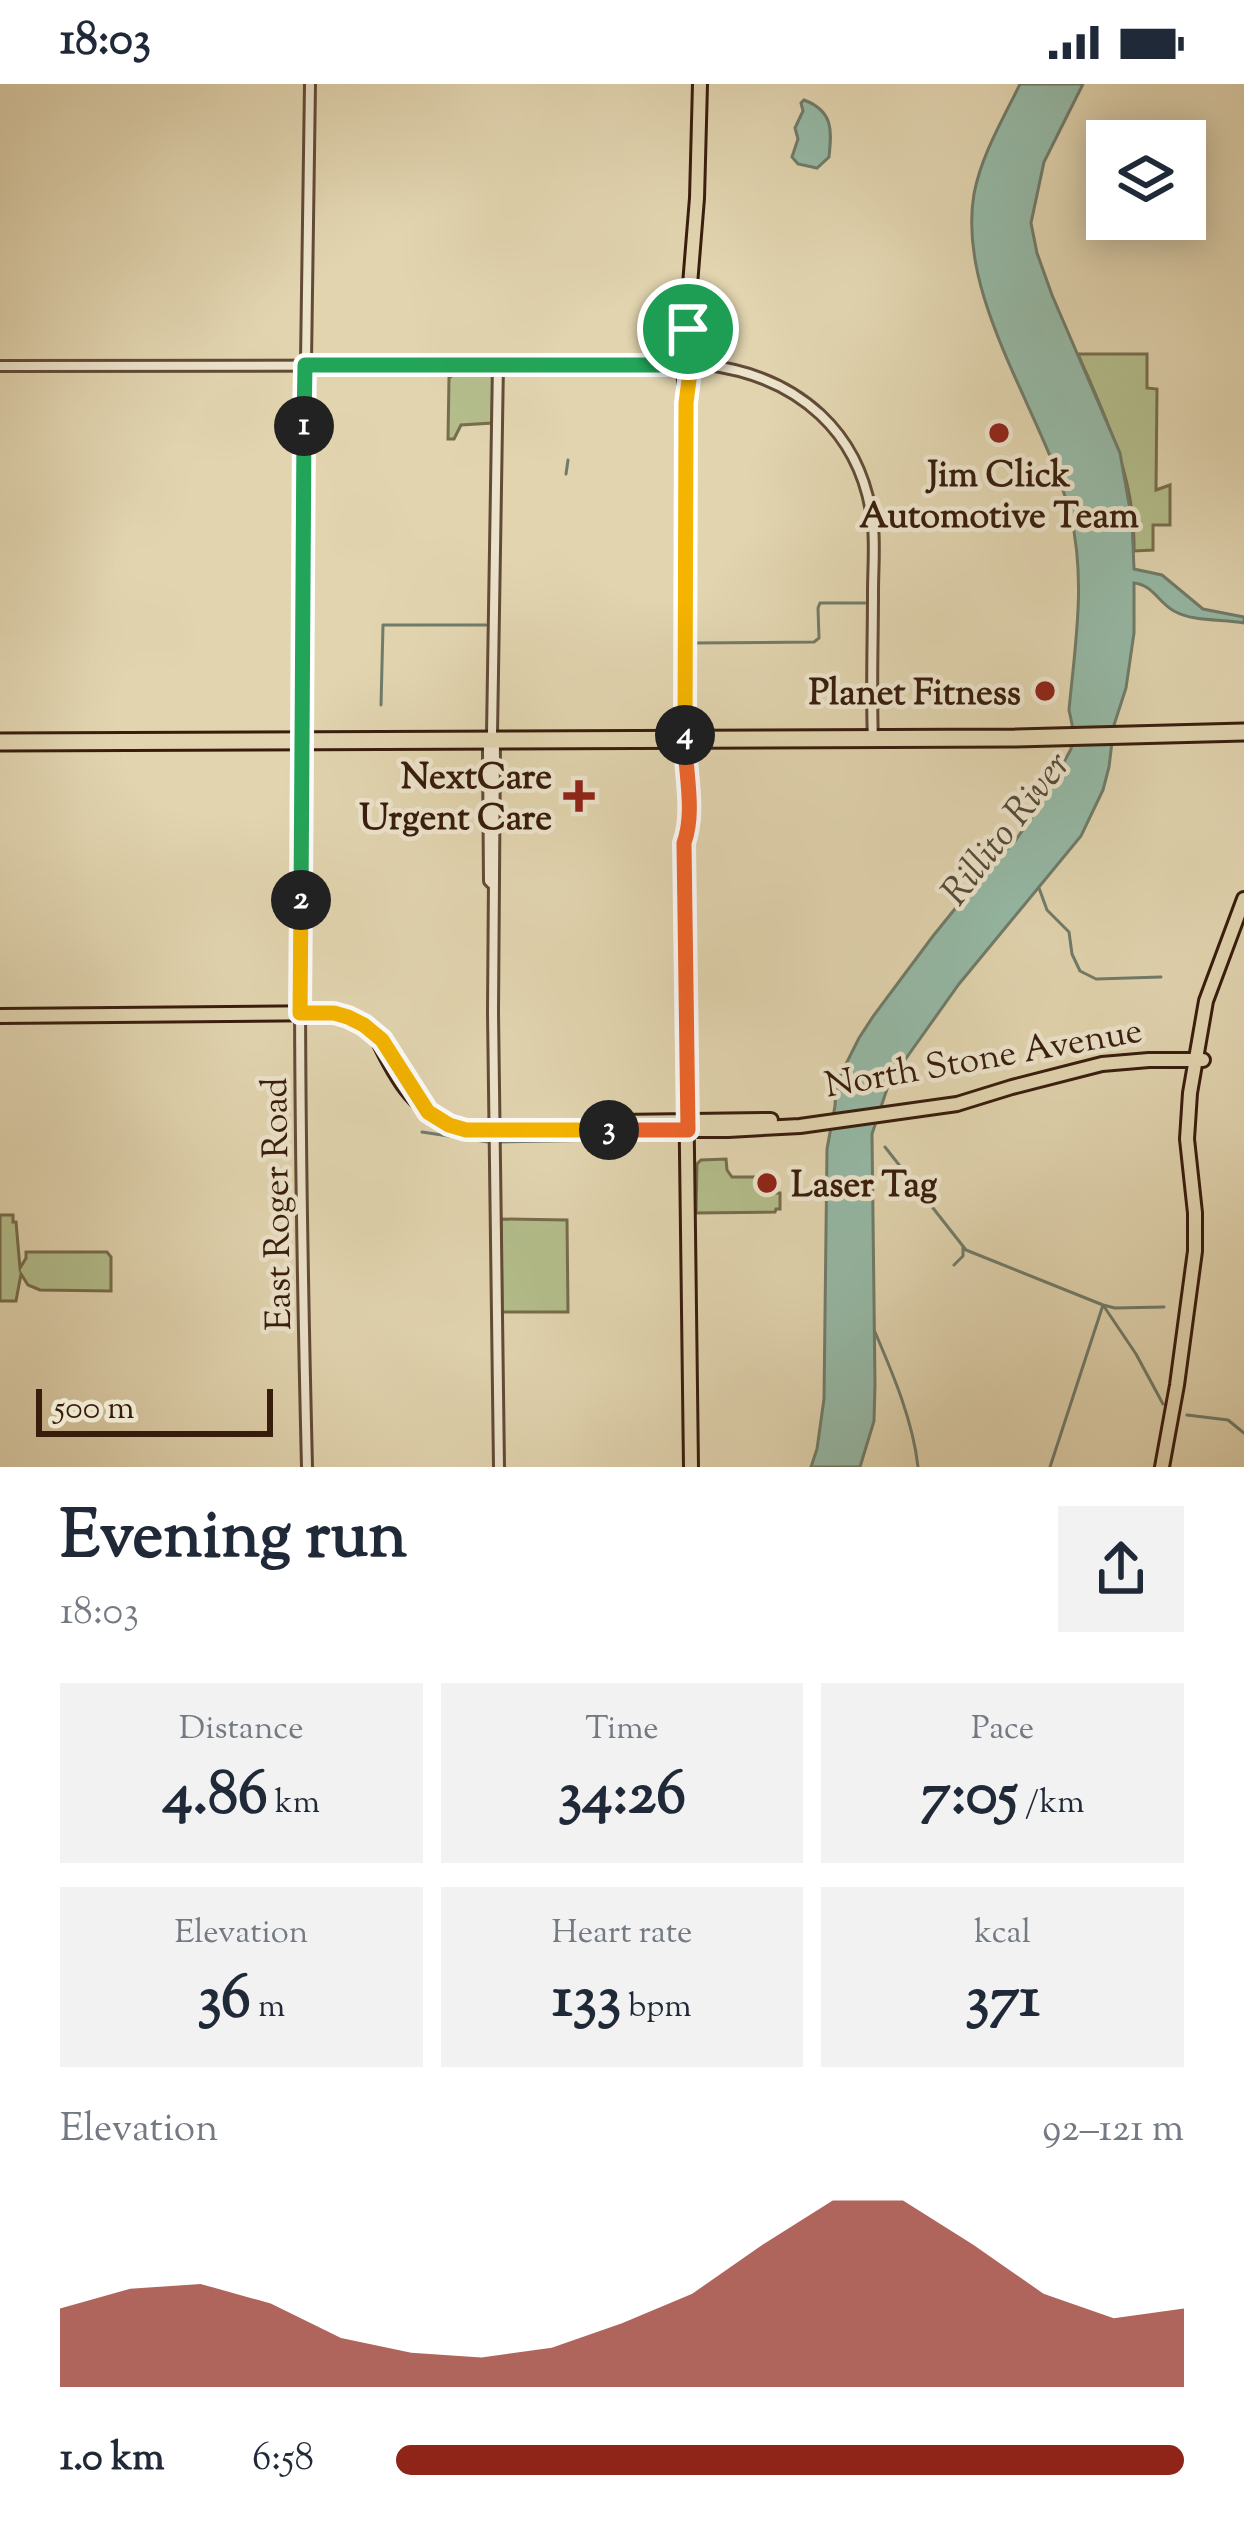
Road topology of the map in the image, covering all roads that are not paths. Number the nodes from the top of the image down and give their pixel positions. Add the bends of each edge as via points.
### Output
1 (310, 84) edge
2 (700, 84) edge
3 (498, 363) junction
4 (687, 364) junction
5 (305, 365) junction
6 (0, 366) edge
7 (1244, 732) edge
8 (1064, 739) junction
9 (1116, 741) junction
10 (492, 742) junction
11 (873, 742) junction
12 (1244, 742) edge
13 (684, 744) junction
14 (399, 745) junction
15 (585, 745) junction
16 (0, 746) edge
17 (303, 746) junction
18 (1244, 899) edge
19 (1244, 922) edge
20 (1208, 1010) junction
21 (300, 1013) junction
22 (0, 1016) edge
23 (1199, 1057) junction
24 (688, 1125) junction
25 (494, 1130) junction
26 (1199, 1237) junction
27 (307, 1467) edge
28 (500, 1467) edge
29 (691, 1467) edge
30 (1166, 1467) edge

1 - 5 street, East Roger Road
2 - 4 main road
3 - 4 street
3 - 5 street
3 - 10 street
4 - 11 street via 740,370 798,396 832,425 857,464 873,530
4 - 13 main road
5 - 6 street
5 - 17 street, East Roger Road
7 - 9 highway
8 - 9 highway
8 - 11 highway
8 - 11 highway
9 - 12 highway
10 - 14 highway
10 - 14 highway
10 - 15 highway
10 - 15 highway
10 - 25 street
11 - 13 highway
13 - 15 highway
13 - 15 highway
13 - 24 main road
14 - 17 highway
14 - 17 highway
16 - 17 highway
17 - 21 street, East Roger Road
18 - 20 main road
19 - 20 main road
20 - 23 main road
21 - 22 main road, North Stone Avenue
21 - 25 main road, North Stone Avenue via 348,1017 376,1035 421,1108 449,1125
21 - 27 street, East Roger Road
23 - 24 main road, North Stone Avenue via 1102,1064 957,1105 746,1129
23 - 26 main road
23 - 26 main road via 1187,1139
24 - 25 main road, North Stone Avenue
24 - 29 main road
25 - 28 street
26 - 30 main road
26 - 30 main road

